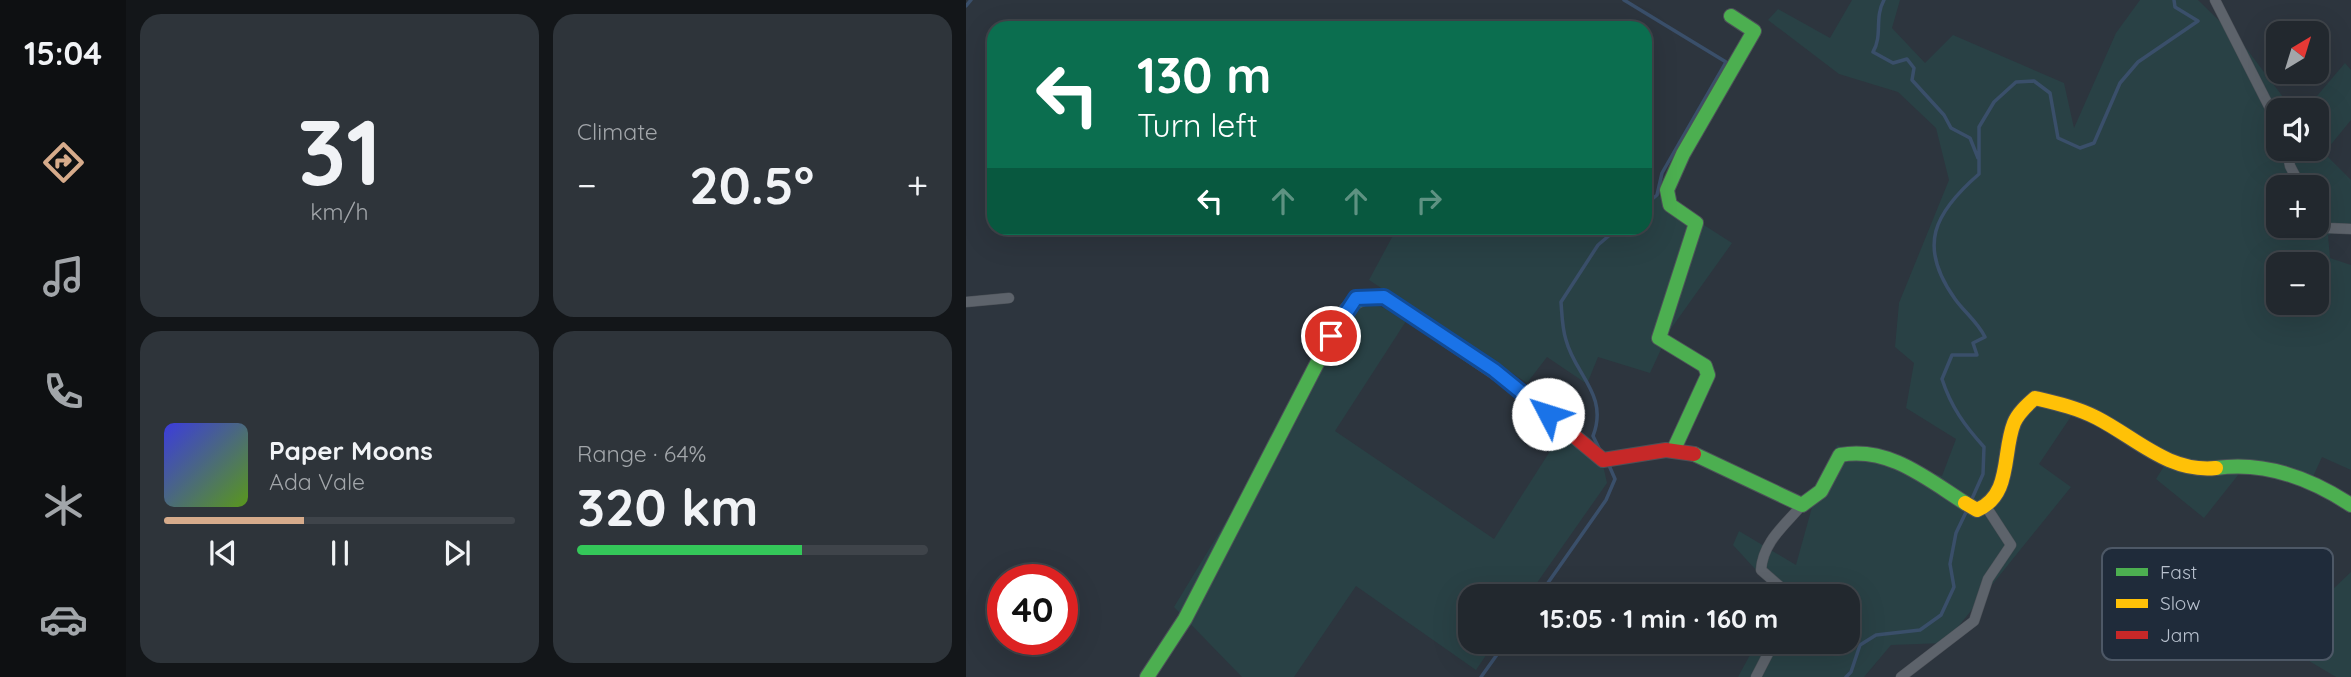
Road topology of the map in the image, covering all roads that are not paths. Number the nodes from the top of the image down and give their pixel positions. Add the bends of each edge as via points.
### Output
1 (2215, 0) edge
2 (1731, 16) dead end
3 (2266, 100) edge
4 (2329, 229) edge
5 (2351, 229) edge
6 (1009, 298) dead end
7 (966, 303) edge
8 (1674, 449) junction
9 (1802, 505) junction
10 (2351, 505) edge
11 (1987, 508) junction
12 (1777, 584) edge
13 (1768, 654) edge
14 (1147, 677) edge
15 (1756, 677) edge
16 (1901, 677) edge

1 - 3 street
2 - 8 street via 1754,31 1667,190 1670,205 1696,223 1659,338 1704,366 1708,375
4 - 5 street
6 - 7 street
8 - 9 street
8 - 14 street via 1603,460 1494,370 1384,297 1356,298 1315,364 1185,619
9 - 11 street via 1824,490 1840,455 1854,450 1871,452 1929,479 1977,510
9 - 12 street via 1762,555 1761,570
10 - 11 street via 2311,481 2246,465 2210,471 2183,466 2127,439 2102,420 2035,398 2021,410 2013,426 2001,482
11 - 16 street via 2011,545 1988,579 1974,621
13 - 15 street

